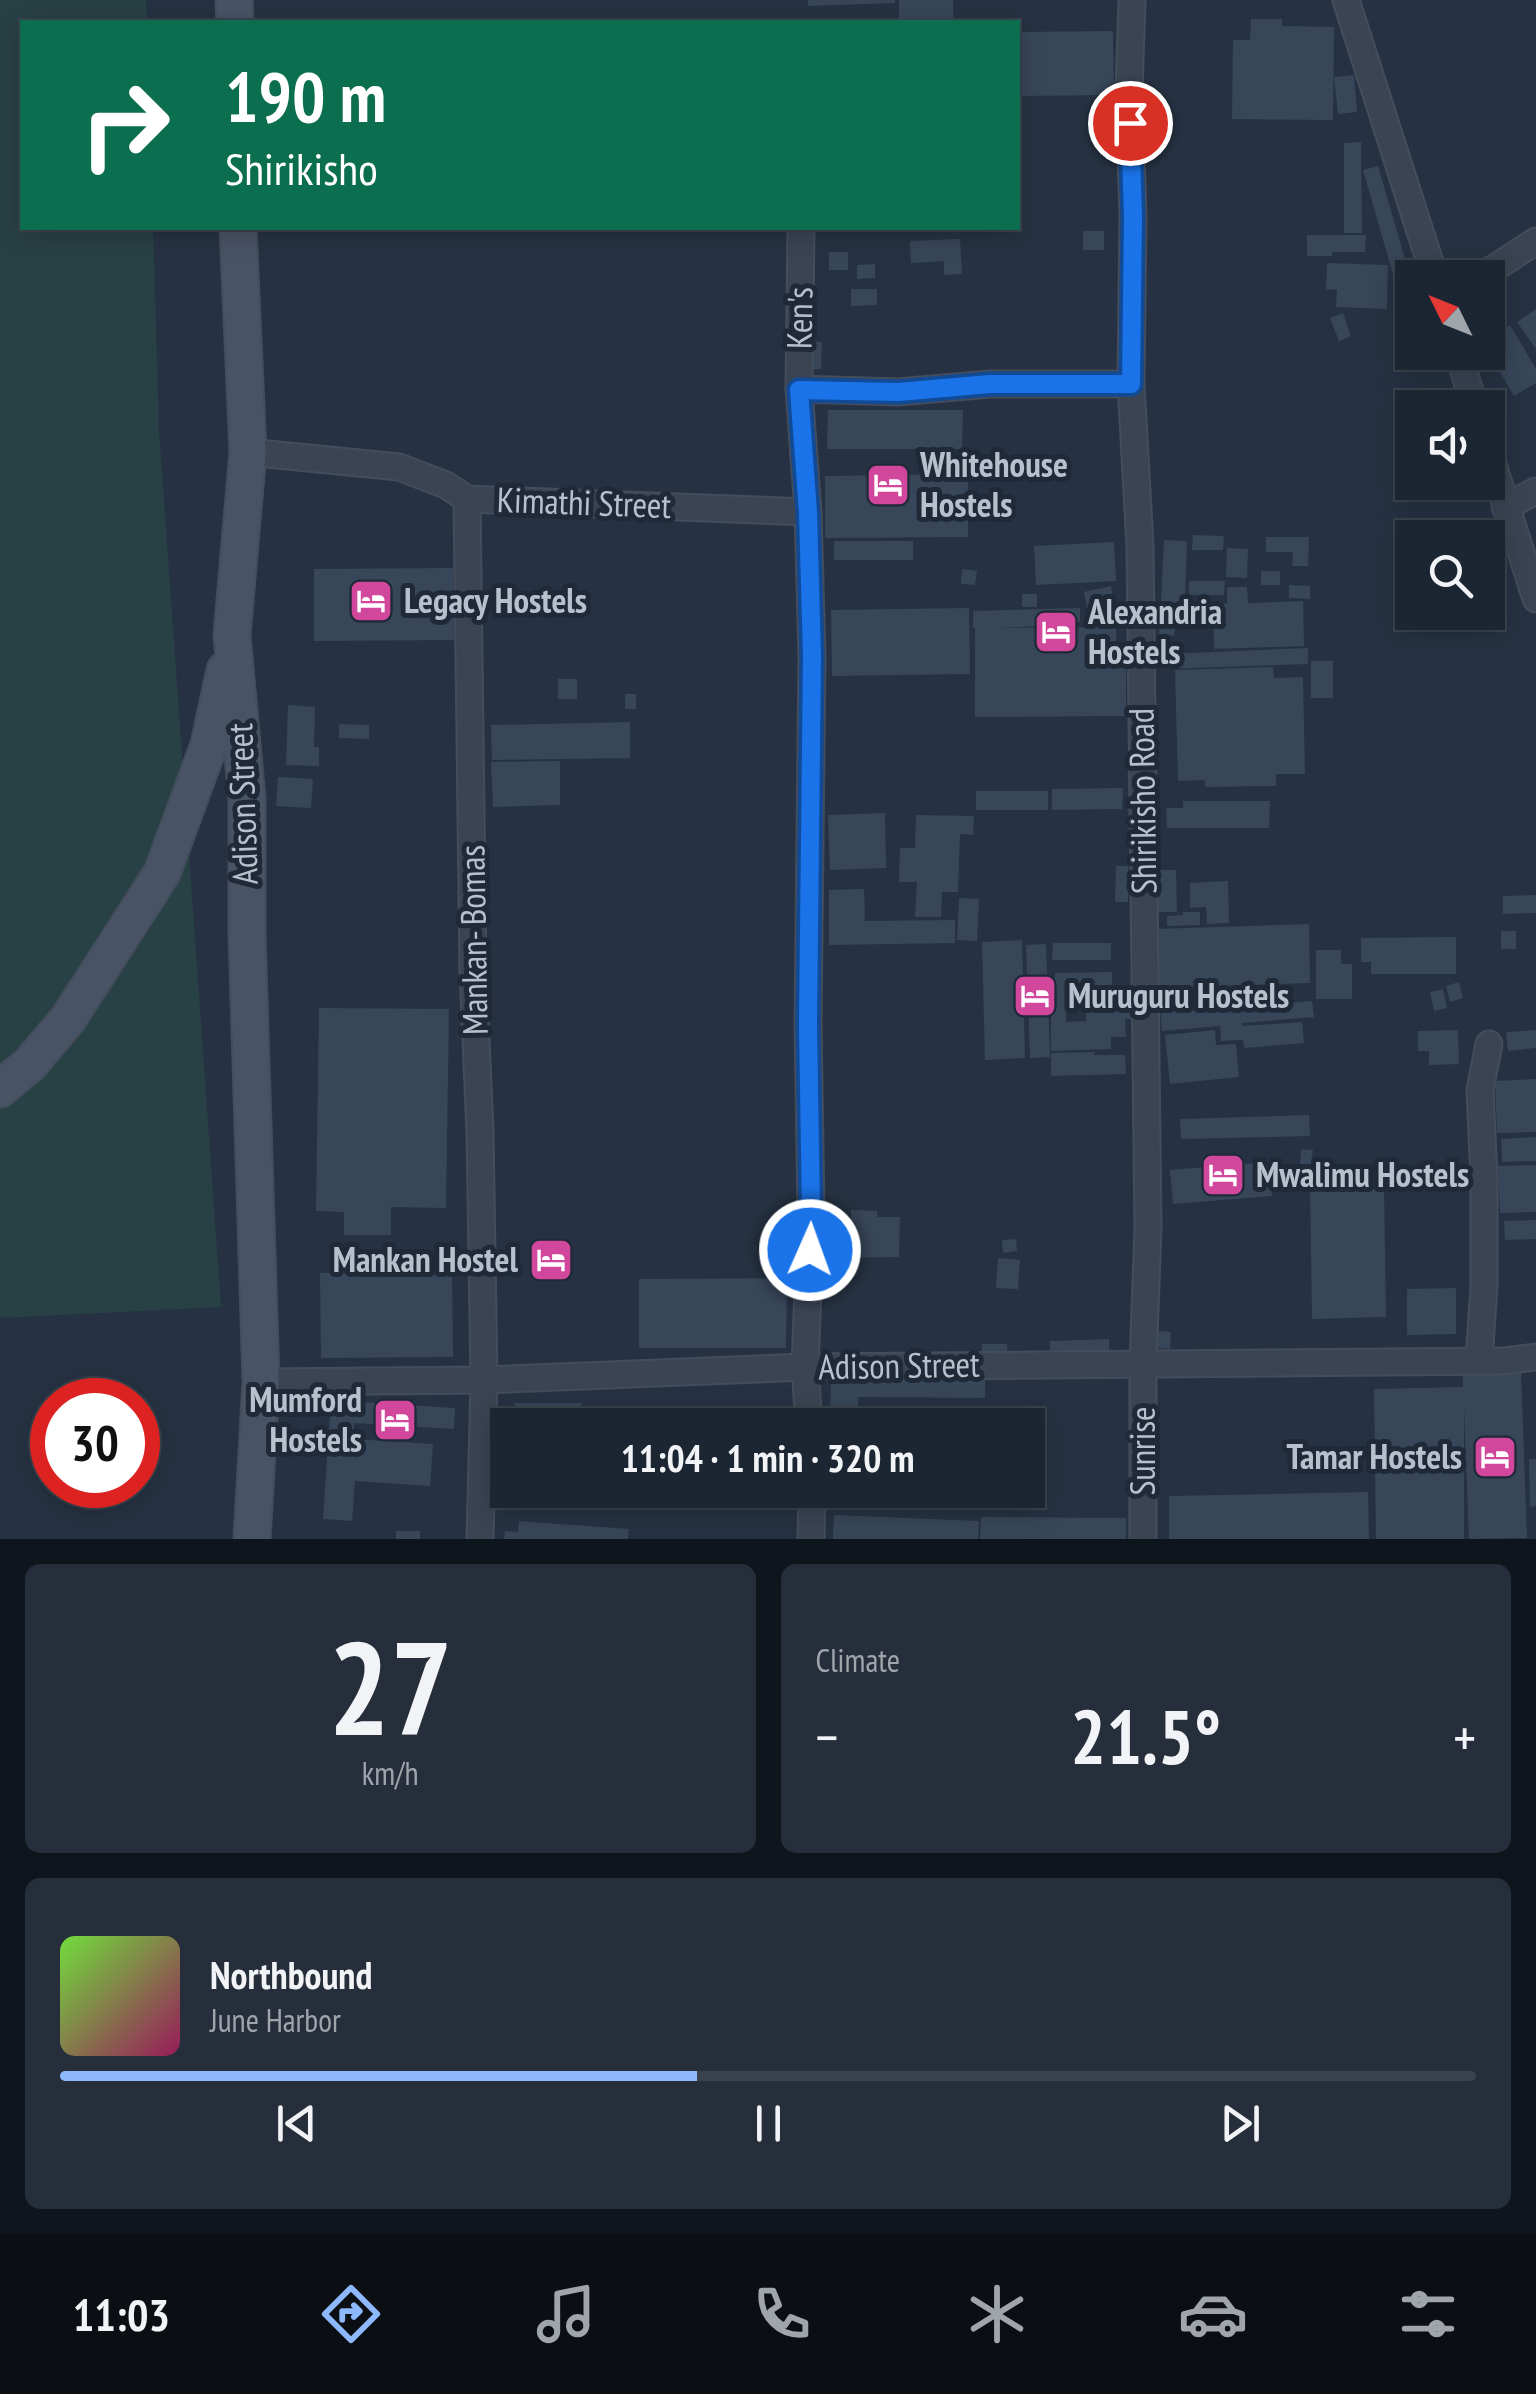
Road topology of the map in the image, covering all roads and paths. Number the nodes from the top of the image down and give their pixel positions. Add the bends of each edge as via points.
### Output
1 (1132, 0) edge
2 (1346, 0) edge
3 (238, 230) edge
4 (801, 230) edge
5 (1536, 241) edge
6 (1429, 260) edge
7 (1505, 261) edge
8 (1131, 384) junction
9 (799, 390) junction
10 (248, 452) junction
11 (1536, 491) edge
12 (467, 499) junction
13 (1503, 500) edge
14 (1505, 507) junction
15 (808, 512) junction
16 (1536, 599) edge
17 (232, 635) junction
18 (1489, 1044) dead end
19 (0, 1089) edge
20 (1536, 1357) edge
21 (1480, 1360) junction
22 (1144, 1363) junction
23 (805, 1367) junction
24 (484, 1380) junction
25 (261, 1382) junction
26 (807, 1408) edge
27 (812, 1508) edge
28 (252, 1539) edge
29 (480, 1539) edge
30 (811, 1539) edge
31 (1143, 1539) edge

1 - 8 street, Shirikisho Road
2 - 6 street
3 - 10 street, Adison Street
4 - 9 street, Ken's
5 - 7 street
8 - 9 street
8 - 22 street, Shirikisho Road via 1144,839
9 - 15 street, Ken's
10 - 12 street, Kimathi Street via 399,468
10 - 17 street, Adison Street
11 - 14 street
12 - 15 street, Kimathi Street
12 - 24 street, Mankan- Bomas
13 - 14 street
14 - 16 street
15 - 23 street, Ken's via 811,1212
17 - 19 street via 209,746 162,873 68,1019
17 - 25 street, Adison Street via 247,799
18 - 21 street via 1480,1090
20 - 21 street, Adison Street
21 - 22 street, Adison Street
22 - 23 street, Adison Street
22 - 31 street, Sunrise
23 - 24 street, Adison Street
23 - 26 street
24 - 25 street, Adison Street
24 - 29 street, Mankan- Bomas
25 - 28 street, Adison Street
27 - 30 street

